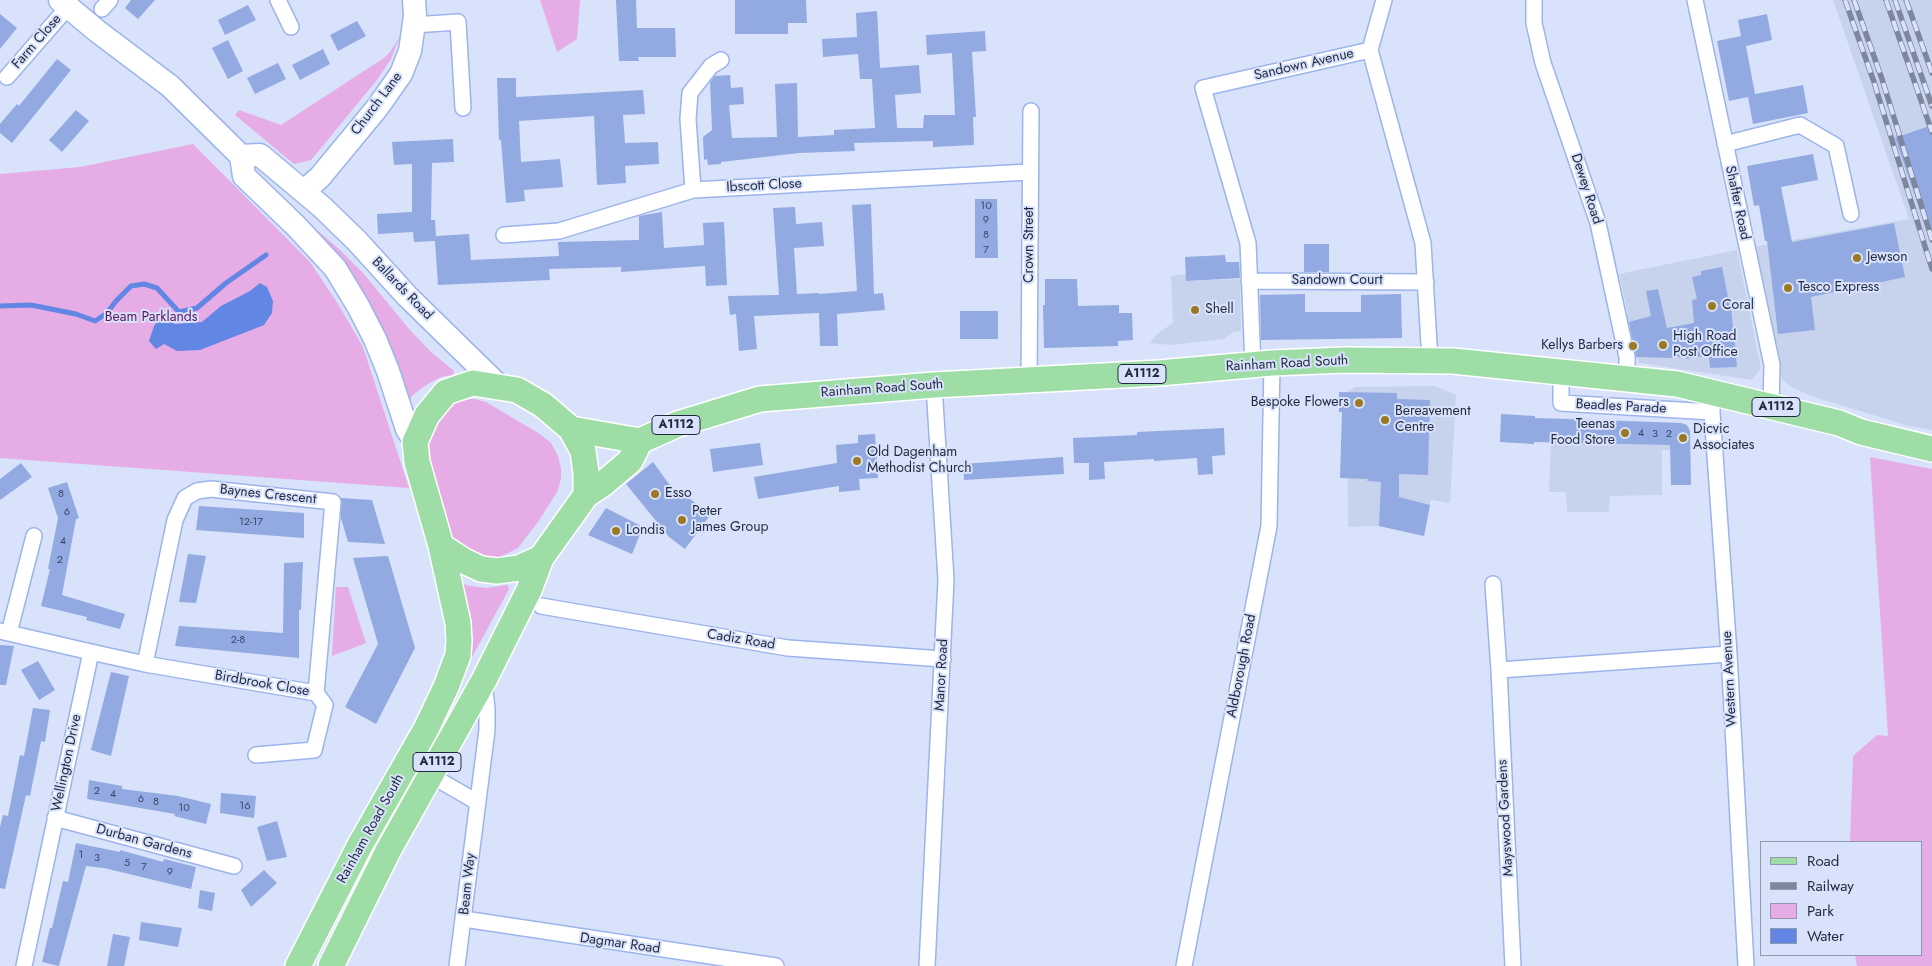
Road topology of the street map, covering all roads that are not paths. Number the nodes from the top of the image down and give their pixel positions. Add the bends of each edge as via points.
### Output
1 (278, 0) edge
2 (414, 0) edge
3 (1384, 0) edge
4 (1534, 0) edge
5 (1694, 0) edge
6 (64, 3) edge
7 (414, 25) junction
8 (292, 27) dead end
9 (1370, 50) junction
10 (721, 60) dead end
11 (7, 77) dead end
12 (463, 108) dead end
13 (1031, 111) dead end
14 (1725, 144) junction
15 (241, 156) junction
16 (1029, 172) junction
17 (693, 190) junction
18 (304, 192) junction
19 (1851, 214) dead end
20 (504, 235) dead end
21 (308, 239) junction
22 (1249, 281) junction
23 (1426, 282) junction
24 (1430, 361) junction
25 (1262, 364) junction
26 (1561, 372) junction
27 (1029, 380) junction
28 (1627, 380) junction
29 (934, 385) junction
30 (500, 387) junction
31 (1712, 402) junction
32 (1771, 406) junction
33 (571, 429) junction
34 (640, 441) junction
35 (416, 442) junction
36 (1932, 449) edge
37 (586, 495) junction
38 (34, 536) dead end
39 (441, 546) junction
40 (541, 558) junction
41 (1493, 584) dead end
42 (541, 606) dead end
43 (4, 632) edge
44 (91, 652) junction
45 (1729, 654) junction
46 (943, 659) junction
47 (146, 664) junction
48 (1499, 670) junction
49 (484, 680) junction
50 (316, 693) junction
51 (256, 755) dead end
52 (411, 758) junction
53 (430, 775) junction
54 (477, 802) junction
55 (55, 818) junction
56 (234, 866) dead end
57 (464, 920) junction
58 (24, 966) edge
59 (298, 966) edge
60 (331, 966) edge
61 (457, 966) edge
62 (776, 966) edge
63 (927, 966) edge
64 (1184, 966) edge
65 (1513, 966) edge
66 (1746, 966) edge

1 - 8 street
2 - 7 main road, Church Lane
3 - 9 street
4 - 28 street, Dewey Road via 1534,23 1543,62 1598,223 1627,357
5 - 14 street, Shafter Road
6 - 11 street, Farm Close
6 - 15 main road via 170,86
7 - 12 street via 458,22
7 - 18 main road, Church Lane via 410,51 401,74 377,108
9 - 22 street, Sandown Avenue via 1202,88 1248,243
9 - 23 street, Sandown Avenue via 1423,243
10 - 17 street via 711,66 690,93 688,119
13 - 16 street, Crown Street
14 - 19 street via 1800,125 1836,146
14 - 32 street, Shafter Road via 1772,365
15 - 18 main road, Ballards Road via 260,155
15 - 21 main road via 244,176
16 - 17 street, Ibscott Close
16 - 27 street, Crown Street
17 - 20 street, Ibscott Close via 559,232
18 - 21 main road via 301,215
18 - 30 main road, Ballards Road via 357,241 407,296
21 - 35 main road via 334,268 358,306 388,371 407,429
22 - 23 street, Sandown Court
22 - 25 street, Sandown Avenue
23 - 24 street, Sandown Avenue
24 - 25 main road, Rainham Road South / A1112 via 1345,360
24 - 26 main road, Rainham Road South / A1112
25 - 27 main road, Rainham Road South / A1112
25 - 64 street, Aldborough Road via 1269,526
26 - 28 main road, Rainham Road South / A1112
26 - 31 street, Beadles Parade via 1561,403
27 - 29 main road, Rainham Road South / A1112
28 - 31 main road, Rainham Road South / A1112 via 1676,384
29 - 34 main road, Rainham Road South / A1112 via 760,399 678,424
29 - 46 street, Manor Road via 946,580
30 - 33 main road, A1112 via 516,390 543,405
30 - 35 main road, A1112 via 472,384 446,392 427,415
31 - 32 main road, Rainham Road South / A1112
31 - 45 street, Western Avenue
32 - 36 main road, Rainham Road South / A1112
33 - 34 main road, A1112
33 - 37 main road, A1112 via 583,452
34 - 37 main road, A1112 via 630,461
35 - 39 main road, A1112 via 422,484
37 - 40 main road, A1112
38 - 43 street
39 - 40 main road via 464,562 497,571 519,568
39 - 52 main road, Rainham Road South / A1112 via 458,623 459,648 446,687
40 - 49 main road, Rainham Road South / A1112 via 529,590
41 - 48 street, Mayswood Gardens
42 - 46 street, Cadiz Road via 788,648
43 - 44 street
44 - 47 street, Birdbrook Close
44 - 55 street, Wellington Drive
45 - 48 street
45 - 66 street, Western Avenue
46 - 63 street, Manor Road
47 - 50 street, Birdbrook Close
47 - 50 street, Baynes Crescent via 174,520 184,498 211,490 333,502
48 - 65 street, Mayswood Gardens
49 - 53 main road, Rainham Road South / A1112
49 - 54 street, Beam Way via 487,730
50 - 51 street, Birdbrook Close via 325,705 314,750
52 - 53 street
52 - 59 main road, Rainham Road South / A1112 via 360,846
53 - 54 street
53 - 60 main road, Rainham Road South / A1112
54 - 57 street, Beam Way
55 - 56 street, Durban Gardens
55 - 58 street, Wellington Drive
57 - 61 street, Beam Way
57 - 62 street, Dagmar Road

